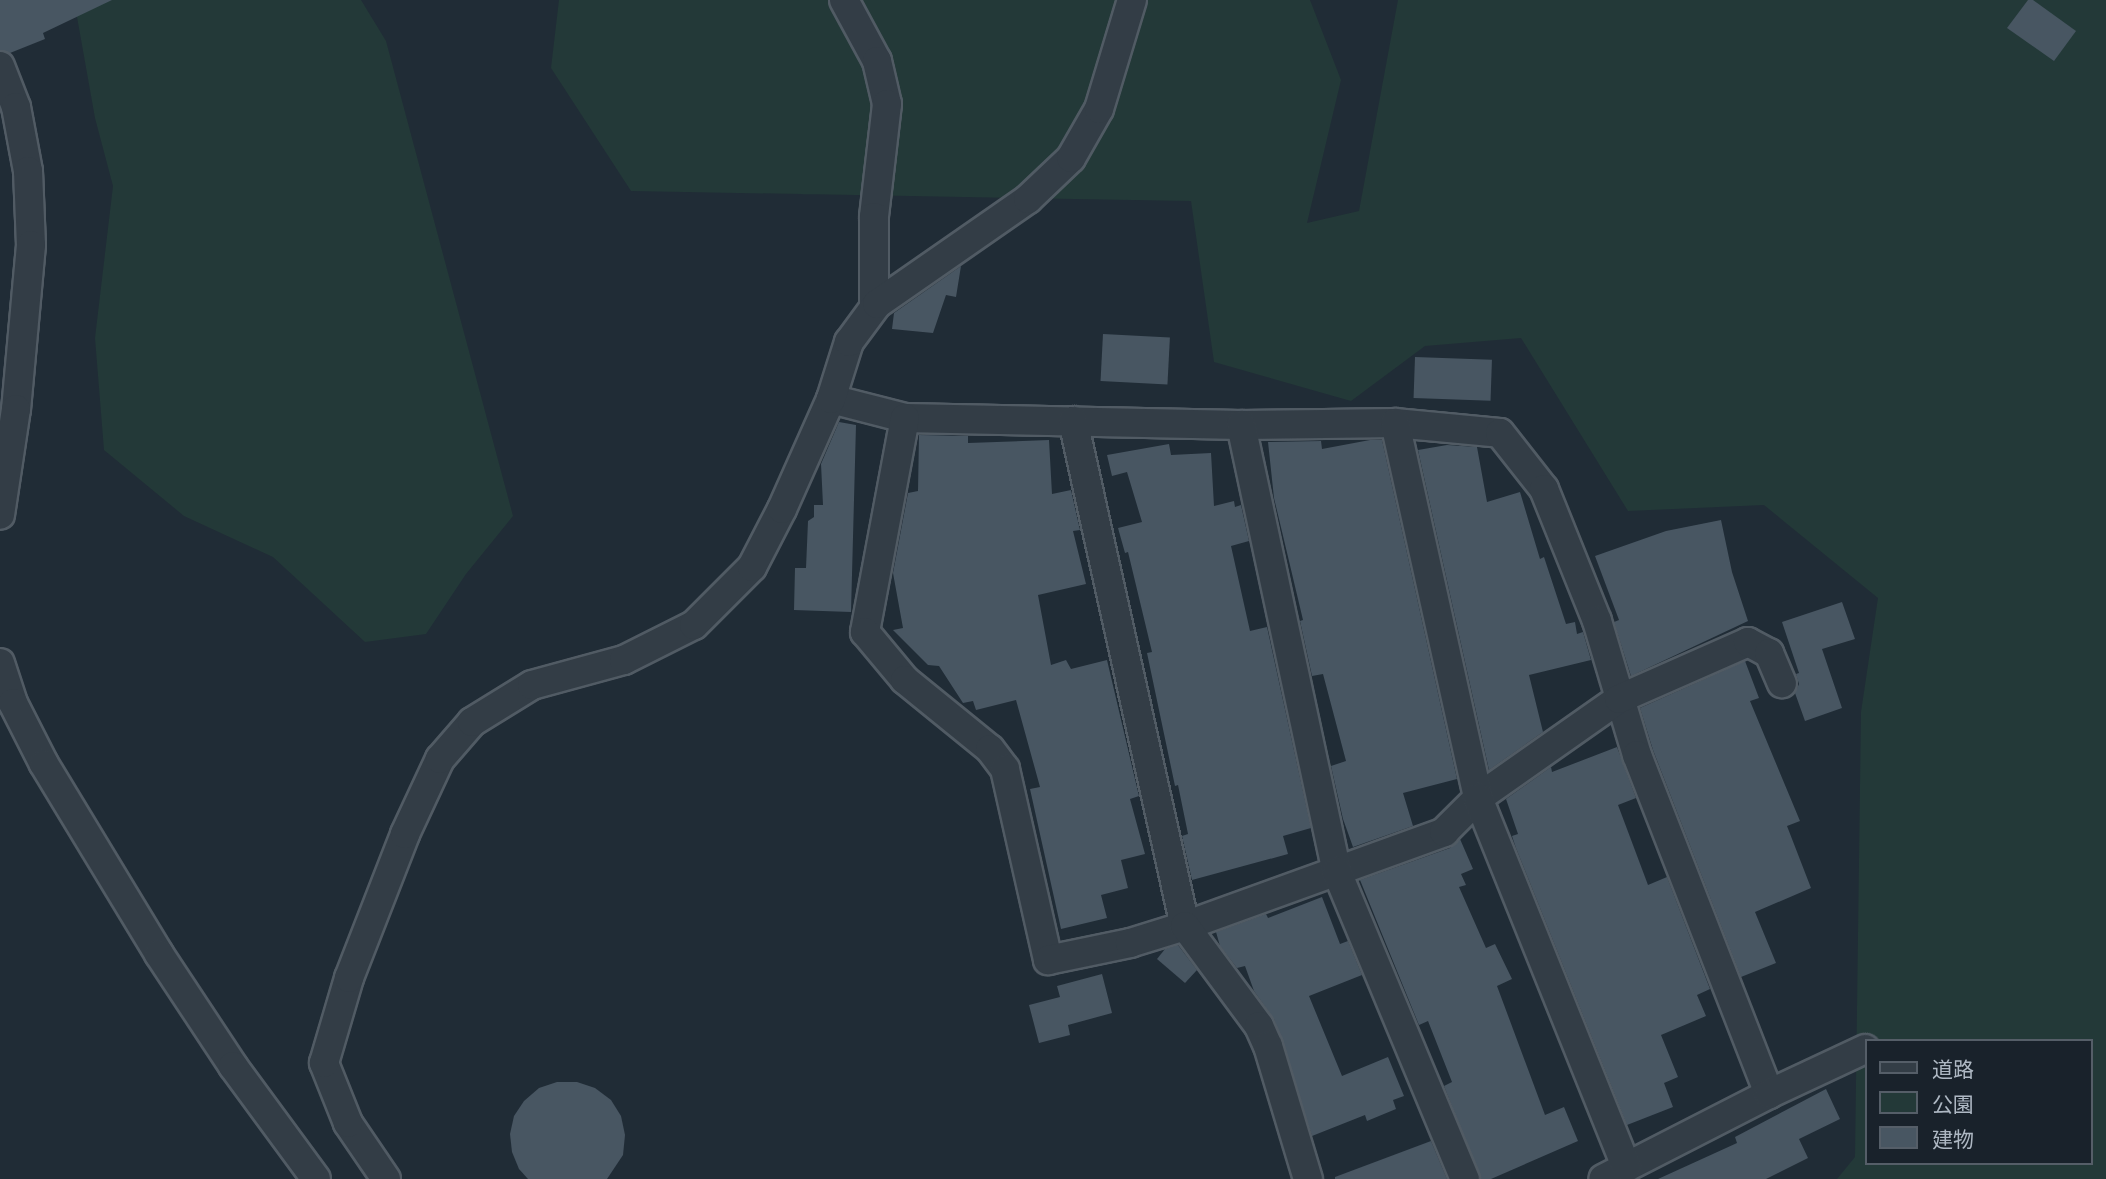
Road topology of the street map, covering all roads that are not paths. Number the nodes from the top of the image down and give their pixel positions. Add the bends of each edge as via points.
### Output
1 (844, 0) edge
2 (1132, 0) edge
3 (0, 66) edge
4 (874, 306) junction
5 (831, 399) junction
6 (905, 418) junction
7 (1073, 421) junction
8 (1395, 423) junction
9 (1241, 425) junction
10 (0, 515) edge
11 (0, 663) edge
12 (1782, 684) dead end
13 (1619, 699) junction
14 (1478, 798) junction
15 (1337, 872) junction
16 (1185, 926) junction
17 (1864, 1049) edge
18 (1769, 1094) junction
19 (1614, 1173) edge
20 (316, 1179) edge
21 (386, 1179) edge
22 (1308, 1179) edge
23 (1465, 1179) edge

1 - 4 street via 877,61 887,104 874,217
2 - 4 street via 1099,109 1071,158 1028,199
3 - 10 street via 16,107 29,171 31,245 16,409
4 - 5 street via 849,342
5 - 6 street
5 - 21 street via 752,567 694,625 624,660 532,685 472,722 440,759 405,834 349,978 324,1063 348,1123
6 - 7 street
6 - 16 street via 865,632 905,680 989,749 1005,769 1048,960
7 - 9 street
7 - 16 street
8 - 9 street
8 - 13 street via 1500,433 1544,489 1597,621
8 - 14 street
9 - 15 street
11 - 20 street via 13,703 44,764 159,954
12 - 13 street via 1769,653 1748,642
13 - 14 street
13 - 18 street
14 - 15 street via 1444,832
14 - 19 street
15 - 16 street
15 - 23 street
16 - 22 street via 1259,1026
17 - 18 street
18 - 19 street

